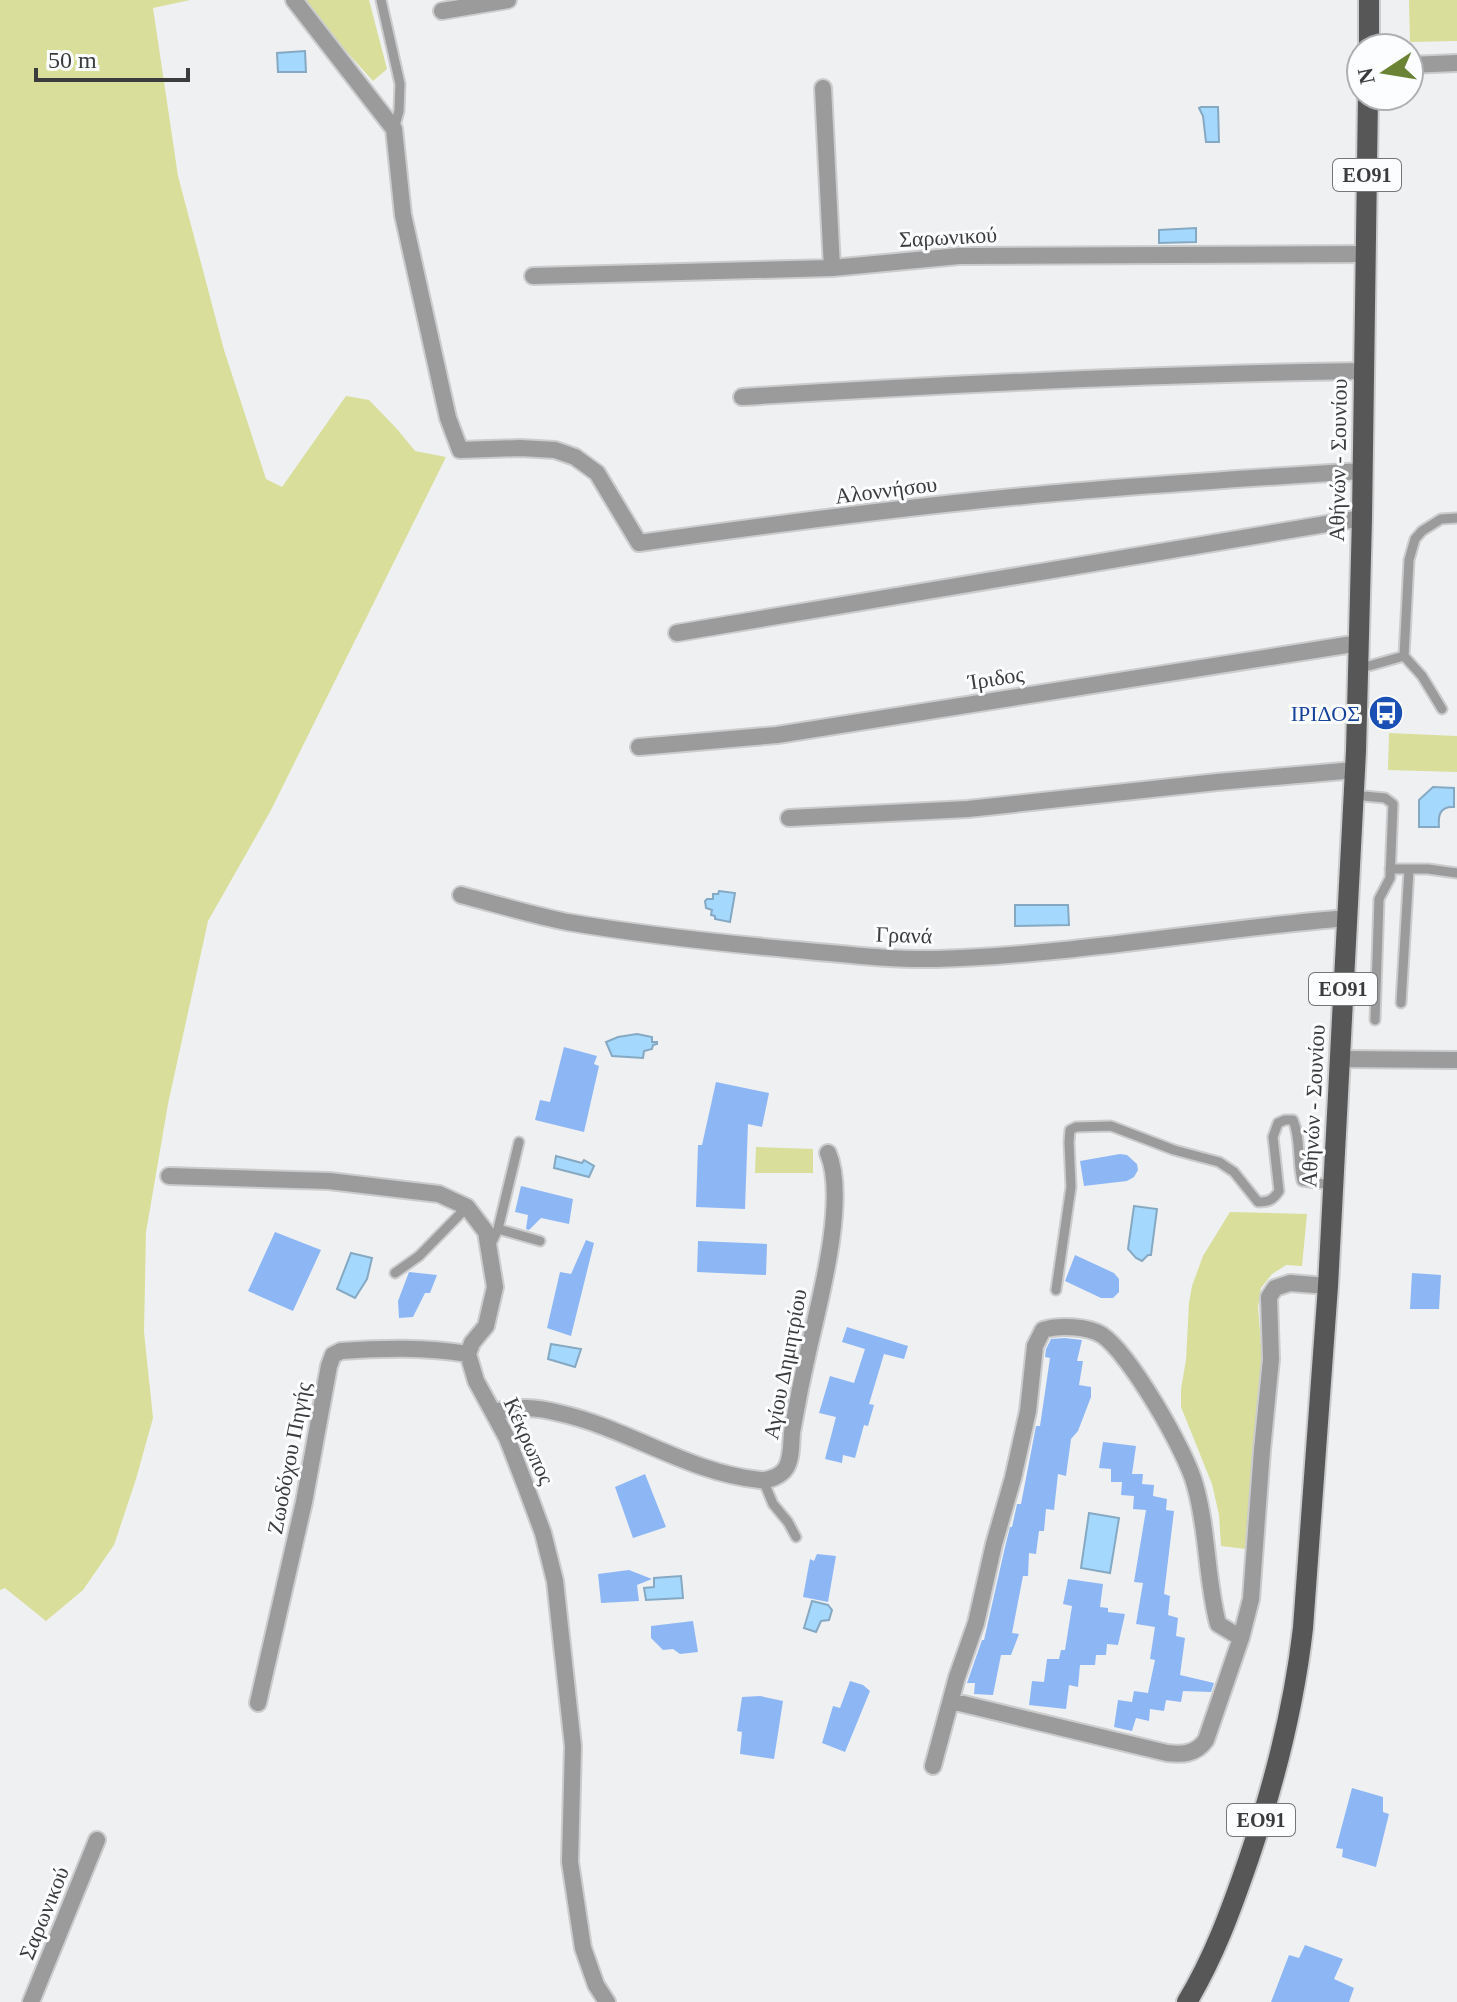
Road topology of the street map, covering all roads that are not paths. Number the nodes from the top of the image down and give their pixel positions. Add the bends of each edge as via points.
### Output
1 (294, 0) edge
2 (381, 0) edge
3 (508, 0) edge
4 (1369, 0) edge
5 (442, 11) dead end
6 (1369, 32) edge
7 (1457, 63) edge
8 (1425, 64) edge
9 (823, 88) dead end
10 (1368, 112) edge
11 (394, 129) junction
12 (1366, 254) junction
13 (832, 268) junction
14 (533, 276) dead end
15 (1364, 371) junction
16 (742, 397) dead end
17 (1362, 471) junction
18 (1362, 518) junction
19 (1457, 518) edge
20 (677, 633) dead end
21 (1359, 643) junction
22 (1404, 656) junction
23 (1358, 669) junction
24 (1442, 709) dead end
25 (639, 747) dead end
26 (1355, 770) junction
27 (1353, 795) junction
28 (789, 818) dead end
29 (1390, 869) junction
30 (1409, 869) junction
31 (1457, 873) edge
32 (461, 895) dead end
33 (1347, 918) junction
34 (1401, 1003) dead end
35 (1375, 1020) dead end
36 (1340, 1059) junction
37 (1457, 1060) edge
38 (519, 1142) dead end
39 (828, 1153) dead end
40 (169, 1176) dead end
41 (1333, 1185) junction
42 (467, 1207) junction
43 (498, 1229) junction
44 (540, 1241) dead end
45 (490, 1246) junction
46 (395, 1273) dead end
47 (1328, 1286) junction
48 (1056, 1290) dead end
49 (468, 1354) junction
50 (494, 1412) junction
51 (763, 1480) junction
52 (796, 1537) dead end
53 (1241, 1638) junction
54 (951, 1701) junction
55 (258, 1703) dead end
56 (933, 1766) dead end
57 (97, 1840) dead end
58 (31, 2002) edge
59 (607, 2002) edge
60 (1187, 2002) edge

1 - 11 street
2 - 11 lane via 400,84
3 - 5 street
4 - 6 main road
7 - 8 street
9 - 13 street
10 - 12 main road, Αθήνών - Σουνίου / ΕΟ91
11 - 17 street, Αλοννήσου via 403,215 448,418 460,450 555,450 575,457 597,473 639,543 1022,496
12 - 13 street, Σαρωνικού via 959,256
12 - 15 main road, Αθήνών - Σουνίου / ΕΟ91
13 - 14 street, Σαρωνικού
15 - 16 street via 976,383
15 - 17 main road, Αθήνών - Σουνίου / ΕΟ91
17 - 18 main road, Αθήνών - Σουνίου / ΕΟ91
18 - 20 street
18 - 21 main road, Αθήνών - Σουνίου / ΕΟ91
19 - 22 lane via 1441,519 1415,539 1409,560
21 - 23 main road, Αθήνών - Σουνίου / ΕΟ91
21 - 25 street, Ίριδος via 777,735
22 - 23 lane
22 - 24 lane
23 - 26 main road, Αθήνών - Σουνίου / ΕΟ91
26 - 27 main road, Αθήνών - Σουνίου / ΕΟ91
26 - 28 street via 968,809
27 - 29 lane via 1385,798 1393,804
27 - 33 main road, Αθήνών - Σουνίου / ΕΟ91
29 - 30 lane
29 - 35 lane via 1379,899
30 - 31 lane
30 - 34 lane
32 - 33 street, Γρανά via 565,921 665,935 933,959 1025,955
33 - 36 main road, Αθήνών - Σουνίου / ΕΟ91
36 - 37 street
36 - 41 main road, Αθήνών - Σουνίου / ΕΟ91
38 - 43 lane
39 - 51 street, Αγίου Δημητρίου via 834,1165 832,1234 791,1454 786,1469
40 - 42 street via 329,1181 439,1194
41 - 47 main road, Αθήνών - Σουνίου / ΕΟ91
41 - 48 lane via 1302,1181 1293,1120 1278,1123 1273,1137 1279,1191 1268,1202 1258,1202 1219,1162 1111,1126 1076,1127 1070,1130 1071,1187
42 - 45 street
42 - 46 lane
43 - 44 lane
43 - 45 lane
45 - 49 street via 495,1287 486,1326
47 - 53 street via 1290,1283 1275,1288 1269,1297 1271,1359 1251,1599
47 - 60 main road, Αθήνών - Σουνίου / ΕΟ91 via 1297,1679 1246,1866 1215,1952
49 - 50 street, Κέκρωπος
49 - 55 street, Ζωοδόχου Πηγής via 403,1348 333,1355
50 - 51 street via 529,1407 561,1413 704,1468
50 - 59 street, Κέκρωπος via 543,1533 555,1581 573,1746 570,1862 583,1948
51 - 52 lane
53 - 54 street via 1206,1740 1187,1754
53 - 54 street via 1218,1624 1195,1483 1171,1431 1114,1345 1099,1332 1058,1325 1043,1330 1035,1346 1013,1478
54 - 56 street
57 - 58 street, Σαρωνικού

